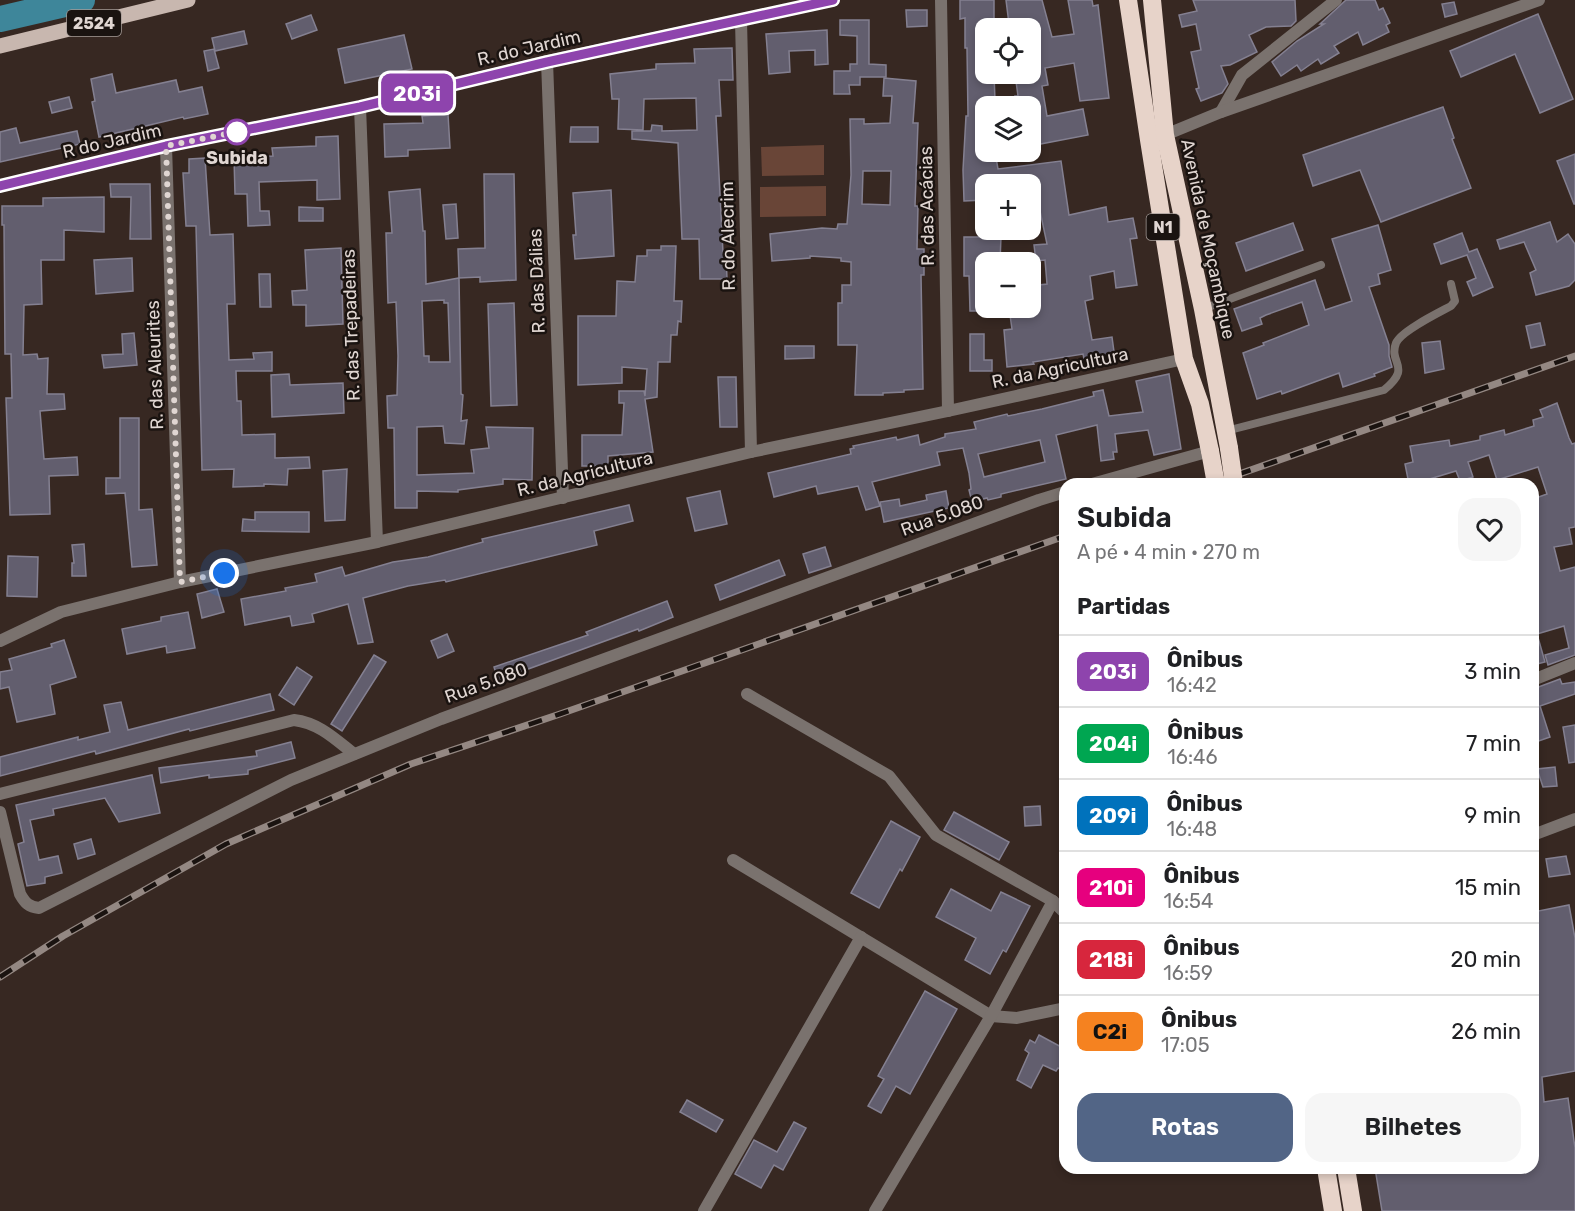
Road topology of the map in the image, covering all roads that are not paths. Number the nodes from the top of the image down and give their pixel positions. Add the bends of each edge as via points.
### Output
1 (188, 0) edge
2 (833, 0) edge
3 (941, 0) edge
4 (1128, 0) edge
5 (1152, 0) edge
6 (1336, 0) edge
7 (1539, 0) edge
8 (741, 20) junction
9 (0, 46) edge
10 (547, 62) junction
11 (360, 107) junction
12 (1221, 112) junction
13 (233, 133) joint
14 (1165, 135) junction
15 (166, 146) junction
16 (0, 186) edge
17 (1321, 265) dead end
18 (1451, 284) dead end
19 (1203, 309) junction
20 (1184, 359) junction
21 (948, 411) junction
22 (1227, 440) junction
23 (1210, 451) junction
24 (751, 452) junction
25 (1113, 478) edge
26 (1215, 478) edge
27 (1233, 478) edge
28 (1059, 494) edge
29 (563, 498) junction
30 (377, 542) junction
31 (180, 582) junction
32 (0, 642) edge
33 (1575, 663) edge
34 (1539, 678) edge
35 (747, 694) dead end
36 (354, 754) junction
37 (0, 794) edge
38 (0, 812) edge
39 (1575, 819) edge
40 (1539, 833) edge
41 (733, 860) dead end
42 (1053, 901) junction
43 (1059, 907) edge
44 (861, 937) junction
45 (1059, 1009) edge
46 (991, 1016) junction
47 (1327, 1174) edge
48 (1347, 1174) edge
49 (704, 1211) edge
50 (875, 1211) edge
51 (1333, 1211) edge
52 (1353, 1211) edge

1 - 9 main road, 2524
2 - 8 street, R. do Jardim
3 - 21 street, R. das Acácias
4 - 20 highway, N1
5 - 14 highway, Avenida de Moçambique / N1
6 - 12 street via 1242,75
7 - 12 street
8 - 10 street, R. do Jardim
8 - 24 street, R. do Alecrim
10 - 11 street, R. do Jardim
10 - 29 street, R. das Dálias
11 - 13 street, R. do Jardim
11 - 30 street, R. das Trepadeiras
12 - 14 street
13 - 15 street, R do Jardim
14 - 19 highway, Avenida de Moçambique / N1
15 - 16 street, R do Jardim
15 - 31 street, R. das Aleurites
17 - 19 lane
18 - 22 lane via 1455,301 1451,306 1400,336 1395,345 1399,372 1384,390
19 - 22 highway, Avenida de Moçambique / N1
20 - 21 street, R. da Agricultura
20 - 23 highway, N1 via 1200,404
21 - 24 street, R. da Agricultura
22 - 27 highway, Avenida de Moçambique / N1, bridge
23 - 25 street
23 - 26 highway, N1, bridge
24 - 29 street, R. da Agricultura
28 - 36 street, Rua 5.080
29 - 30 street, R. da Agricultura
30 - 31 street, R. da Agricultura
31 - 32 street, R. da Agricultura via 61,612
33 - 34 street
35 - 42 street via 889,776 936,835
36 - 37 street via 324,729 308,721 294,720
36 - 38 street, Rua 5.080 via 291,780 39,908 25,903 20,894
39 - 40 street
41 - 44 street
42 - 43 street
42 - 46 street
44 - 46 street
44 - 49 street
45 - 46 street via 1017,1018
46 - 50 street
47 - 51 highway
48 - 52 highway

